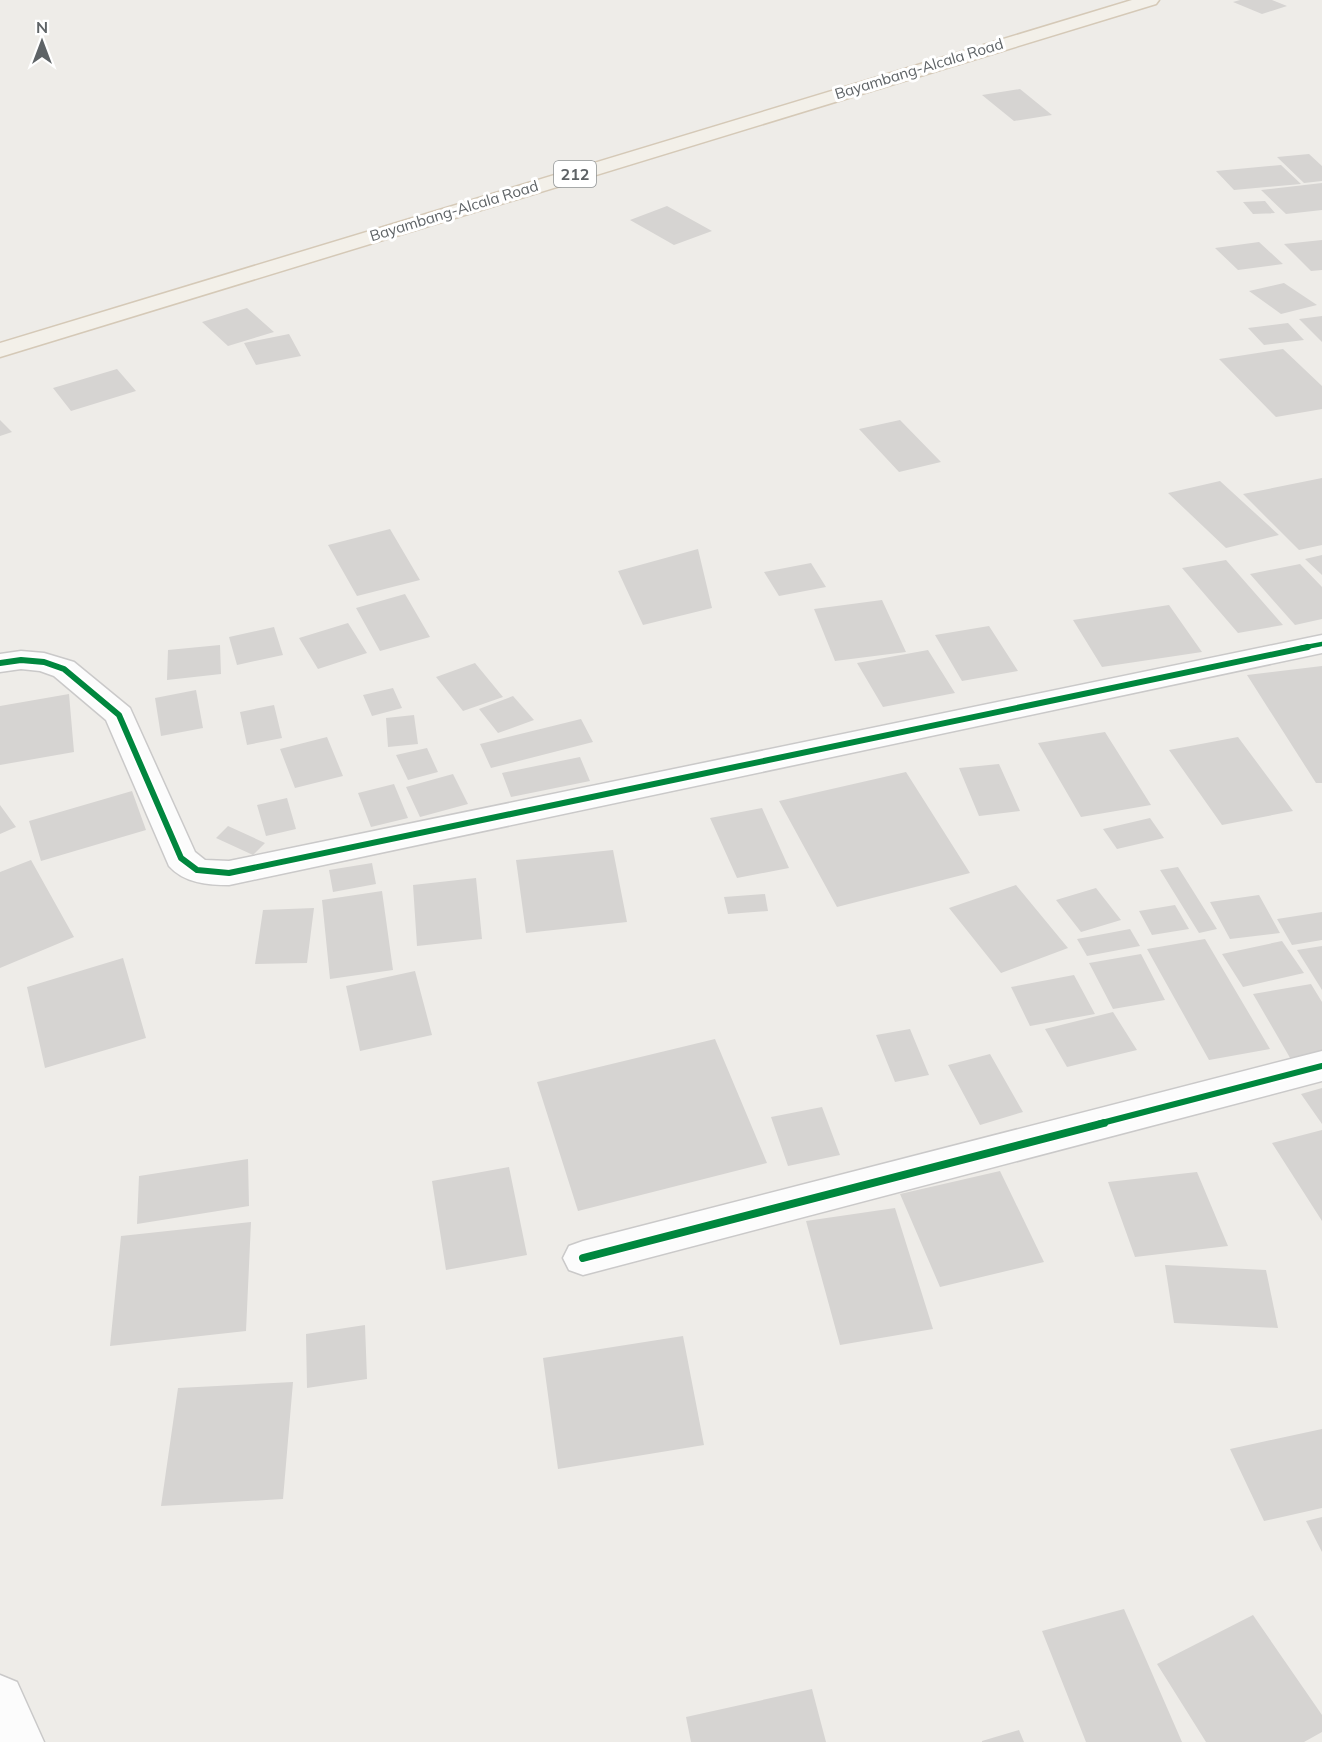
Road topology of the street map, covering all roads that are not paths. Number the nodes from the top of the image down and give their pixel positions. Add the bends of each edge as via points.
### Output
1 (1150, 0) edge
2 (0, 350) edge
3 (1322, 644) edge
4 (0, 663) edge
5 (1322, 1066) edge
6 (583, 1258) dead end
7 (0, 1699) edge
8 (20, 1742) edge

1 - 2 main road, Bayambang-Alcala Road / 212
3 - 4 street via 229,873 197,871 181,858 119,715 64,669 44,662
5 - 6 street
7 - 8 street

